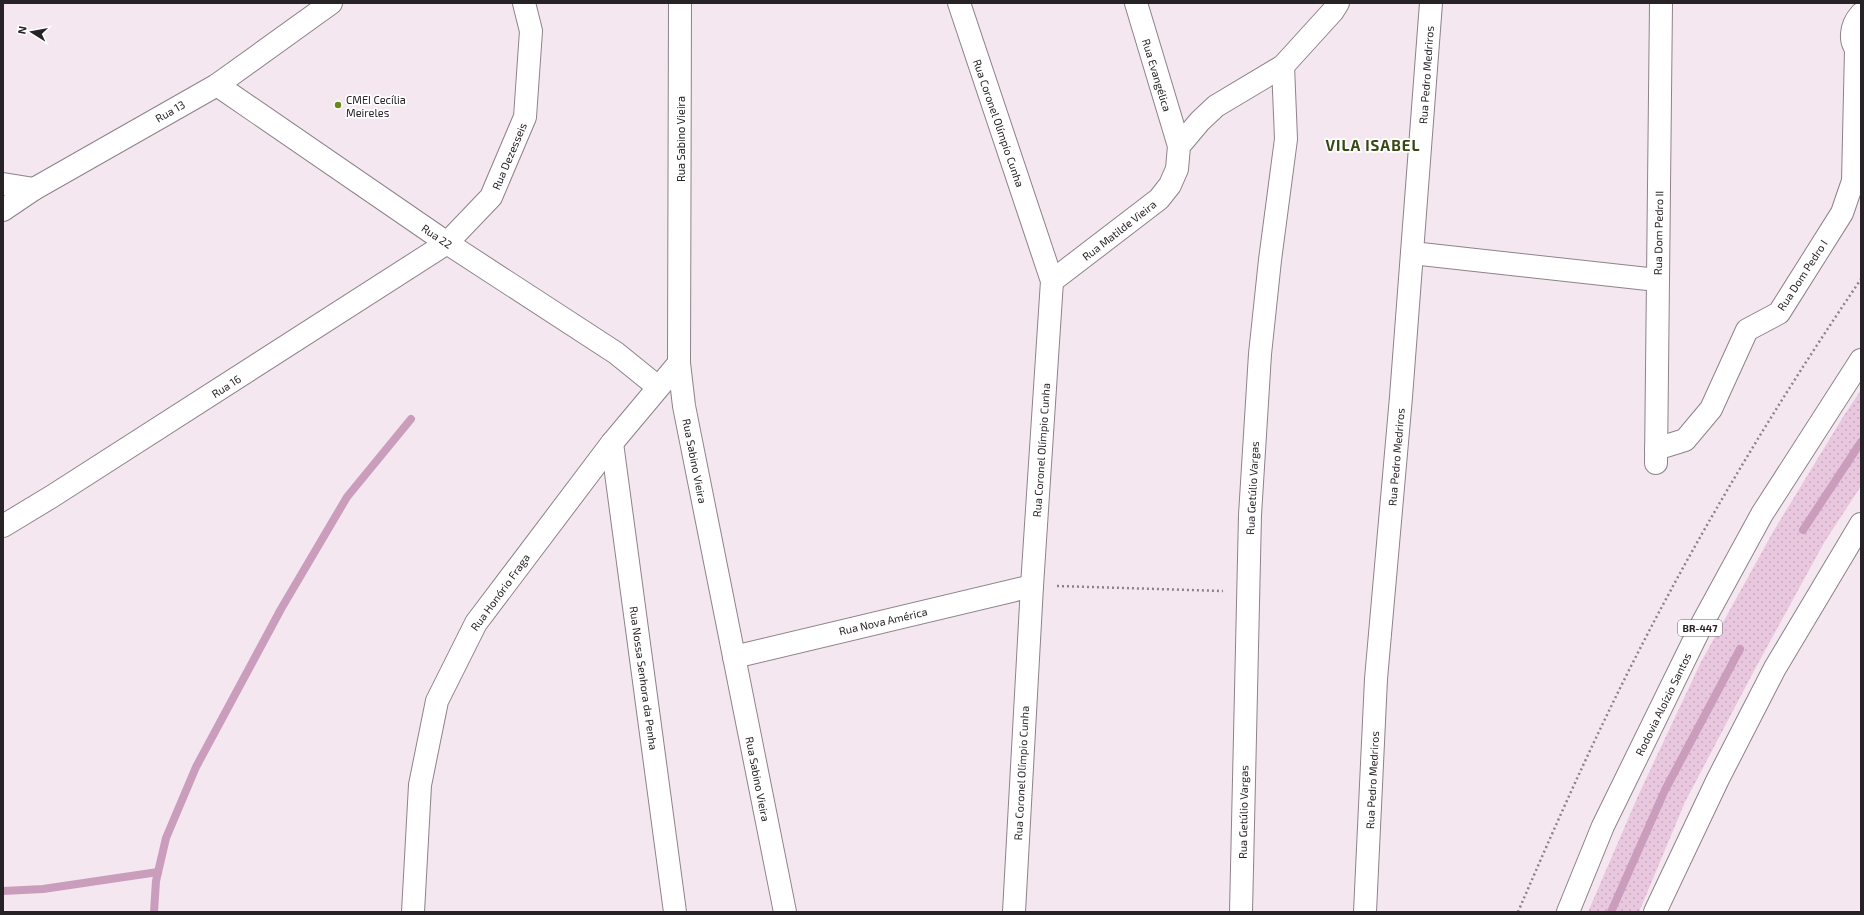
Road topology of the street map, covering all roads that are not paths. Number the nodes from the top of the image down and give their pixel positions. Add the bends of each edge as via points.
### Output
1 (331, 3) edge
2 (524, 3) edge
3 (680, 3) edge
4 (959, 3) edge
5 (1136, 3) edge
6 (1431, 3) edge
7 (1661, 3) edge
8 (1860, 3) edge
9 (1334, 6) edge
10 (1861, 14) edge
11 (1859, 52) edge
12 (1283, 66) junction
13 (217, 85) junction
14 (1179, 146) junction
15 (3, 184) edge
16 (34, 189) junction
17 (3, 210) edge
18 (447, 244) junction
19 (1412, 254) junction
20 (1657, 280) junction
21 (1052, 281) junction
22 (1861, 360) edge
23 (679, 363) junction
24 (658, 387) junction
25 (612, 443) junction
26 (1656, 456) joint
27 (1861, 524) edge
28 (3, 526) edge
29 (1032, 586) junction
30 (734, 657) junction
31 (413, 912) edge
32 (675, 912) edge
33 (785, 912) edge
34 (1014, 912) edge
35 (1241, 912) edge
36 (1366, 912) edge
37 (1568, 912) edge
38 (1655, 912) edge

1 - 13 street, Rua 13
2 - 18 street, Rua Dezesseis via 530,31 525,117 491,197
3 - 23 street, Rua Sabino Vieira
4 - 21 street, Rua Coronel Olímpio Cunha
5 - 14 street, Rua Evangélica
6 - 19 street, Rua Pedro Medriros
7 - 20 street, Rua Dom Pedro II
8 - 10 street
9 - 12 street
10 - 11 street, Rua Dom Pedro I via 1853,24 1851,38
11 - 26 street, Rua Dom Pedro I via 1853,180 1842,213 1779,313 1747,330 1711,408 1686,440
12 - 14 street via 1216,106
12 - 35 street, Rua Getúlio Vargas via 1286,139 1260,354 1250,515
13 - 16 street, Rua 13
13 - 18 street, Rua 22
14 - 21 street, Rua Matilde Vieira via 1177,168 1170,185 1159,199
15 - 16 street
16 - 17 street, Rua 13
18 - 24 street, Rua 22 via 616,354
18 - 28 street, Rua 16
19 - 20 street
19 - 36 street, Rua Pedro Medriros via 1376,679
20 - 26 street, Rua Dom Pedro II
21 - 29 street, Rua Coronel Olímpio Cunha
22 - 37 street, Rodovia Aloízio Santos / BR-447 via 1762,514 1703,622 1603,826
23 - 24 street, Rua Honório Fraga
23 - 30 street, Rua Sabino Vieira via 684,406
24 - 25 street, Rua Honório Fraga
25 - 31 street, Rua Honório Fraga via 476,623 437,701 420,785
25 - 32 street, Rua Nossa Senhora da Penha
27 - 38 street via 1775,668 1718,779
29 - 30 street, Rua Nova América
29 - 34 street, Rua Coronel Olímpio Cunha
30 - 33 street, Rua Sabino Vieira

